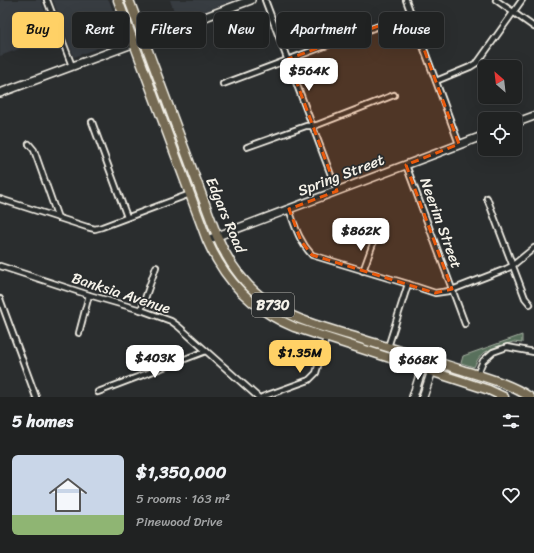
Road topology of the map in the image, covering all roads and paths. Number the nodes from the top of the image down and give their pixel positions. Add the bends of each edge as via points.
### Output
1 (47, 0) edge
2 (118, 0) edge
3 (128, 0) edge
4 (251, 0) edge
5 (265, 0) edge
6 (406, 0) edge
7 (496, 0) edge
8 (522, 0) edge
9 (410, 12) edge
10 (513, 12) junction
11 (206, 17) edge
12 (137, 22) edge
13 (379, 26) edge
14 (534, 27) edge
15 (137, 42) edge
16 (134, 43) junction
17 (147, 48) edge
18 (424, 48) edge
19 (288, 59) junction
20 (72, 66) junction
21 (436, 81) junction
22 (223, 84) dead end
23 (0, 93) edge
24 (394, 96) dead end
25 (534, 116) edge
26 (522, 120) edge
27 (92, 122) dead end
28 (313, 126) junction
29 (478, 138) edge
30 (29, 144) dead end
31 (460, 144) junction
32 (247, 147) dead end
33 (406, 165) junction
34 (337, 191) junction
35 (190, 194) junction
36 (487, 198) dead end
37 (0, 199) edge
38 (289, 209) junction
39 (127, 217) junction
40 (58, 218) junction
41 (217, 236) junction
42 (375, 238) dead end
43 (207, 240) junction
44 (534, 248) edge
45 (0, 266) edge
46 (512, 266) junction
47 (156, 267) dead end
48 (363, 271) junction
49 (408, 284) junction
50 (452, 289) junction
51 (89, 295) junction
52 (0, 299) edge
53 (530, 304) dead end
54 (141, 310) junction
55 (465, 324) dead end
56 (79, 334) dead end
57 (326, 338) junction
58 (388, 347) junction
59 (206, 351) junction
60 (534, 352) edge
61 (425, 358) junction
62 (435, 362) junction
63 (421, 368) junction
64 (431, 371) junction
65 (477, 375) junction
66 (98, 392) dead end
67 (36, 397) edge
68 (258, 397) edge
69 (262, 397) edge
70 (413, 397) edge
71 (423, 397) edge
72 (504, 397) edge
73 (530, 397) edge

1 - 20 street
2 - 16 main road, Edgars Road / B730
3 - 12 main road, Edgars Road / B730
4 - 11 street
5 - 19 street
6 - 9 street
7 - 10 street
8 - 10 street
10 - 14 street
10 - 21 street via 478,62
13 - 19 street
15 - 16 street
16 - 20 street
16 - 35 main road, Edgars Road / B730
17 - 41 main road, Edgars Road / B730
18 - 21 street
19 - 22 street
19 - 28 street
20 - 23 street
21 - 31 street
24 - 28 street
25 - 26 street
27 - 39 street
28 - 32 street via 306,126
28 - 34 street
29 - 31 street, Spring Street
30 - 40 street via 34,150
31 - 33 street, Spring Street
33 - 34 street, Spring Street
33 - 50 street, Neerim Street
34 - 38 street, Spring Street
35 - 39 street
35 - 43 main road, Edgars Road / B730
36 - 46 street
37 - 40 street
38 - 41 street, Spring Street
38 - 48 street via 301,241 312,255
39 - 40 street via 95,229
41 - 43 street, Spring Street
41 - 58 main road, Edgars Road / B730 via 225,255 236,271 269,303 304,320
42 - 48 street
43 - 57 main road, Edgars Road / B730 via 228,278 254,304 285,323
44 - 46 street
45 - 51 street, Banksia Avenue
46 - 50 street
46 - 53 street
47 - 54 street
48 - 49 street
49 - 50 street via 435,293
49 - 58 street
50 - 55 street, Neerim Street
51 - 54 street, Banksia Avenue
51 - 56 street
52 - 67 street
54 - 59 street, Banksia Avenue via 171,321
57 - 63 main road, Edgars Road / B730
57 - 69 street via 316,373 309,380
58 - 61 main road, Edgars Road / B730
59 - 66 street
59 - 68 street, Banksia Avenue
60 - 65 street via 507,347 493,352 483,361
61 - 62 main road, Edgars Road / B730
61 - 63 street
62 - 64 street
62 - 65 main road, Edgars Road / B730
63 - 64 main road, Edgars Road / B730
63 - 70 street
64 - 71 street
64 - 72 main road, Edgars Road / B730
65 - 73 main road, Edgars Road / B730

